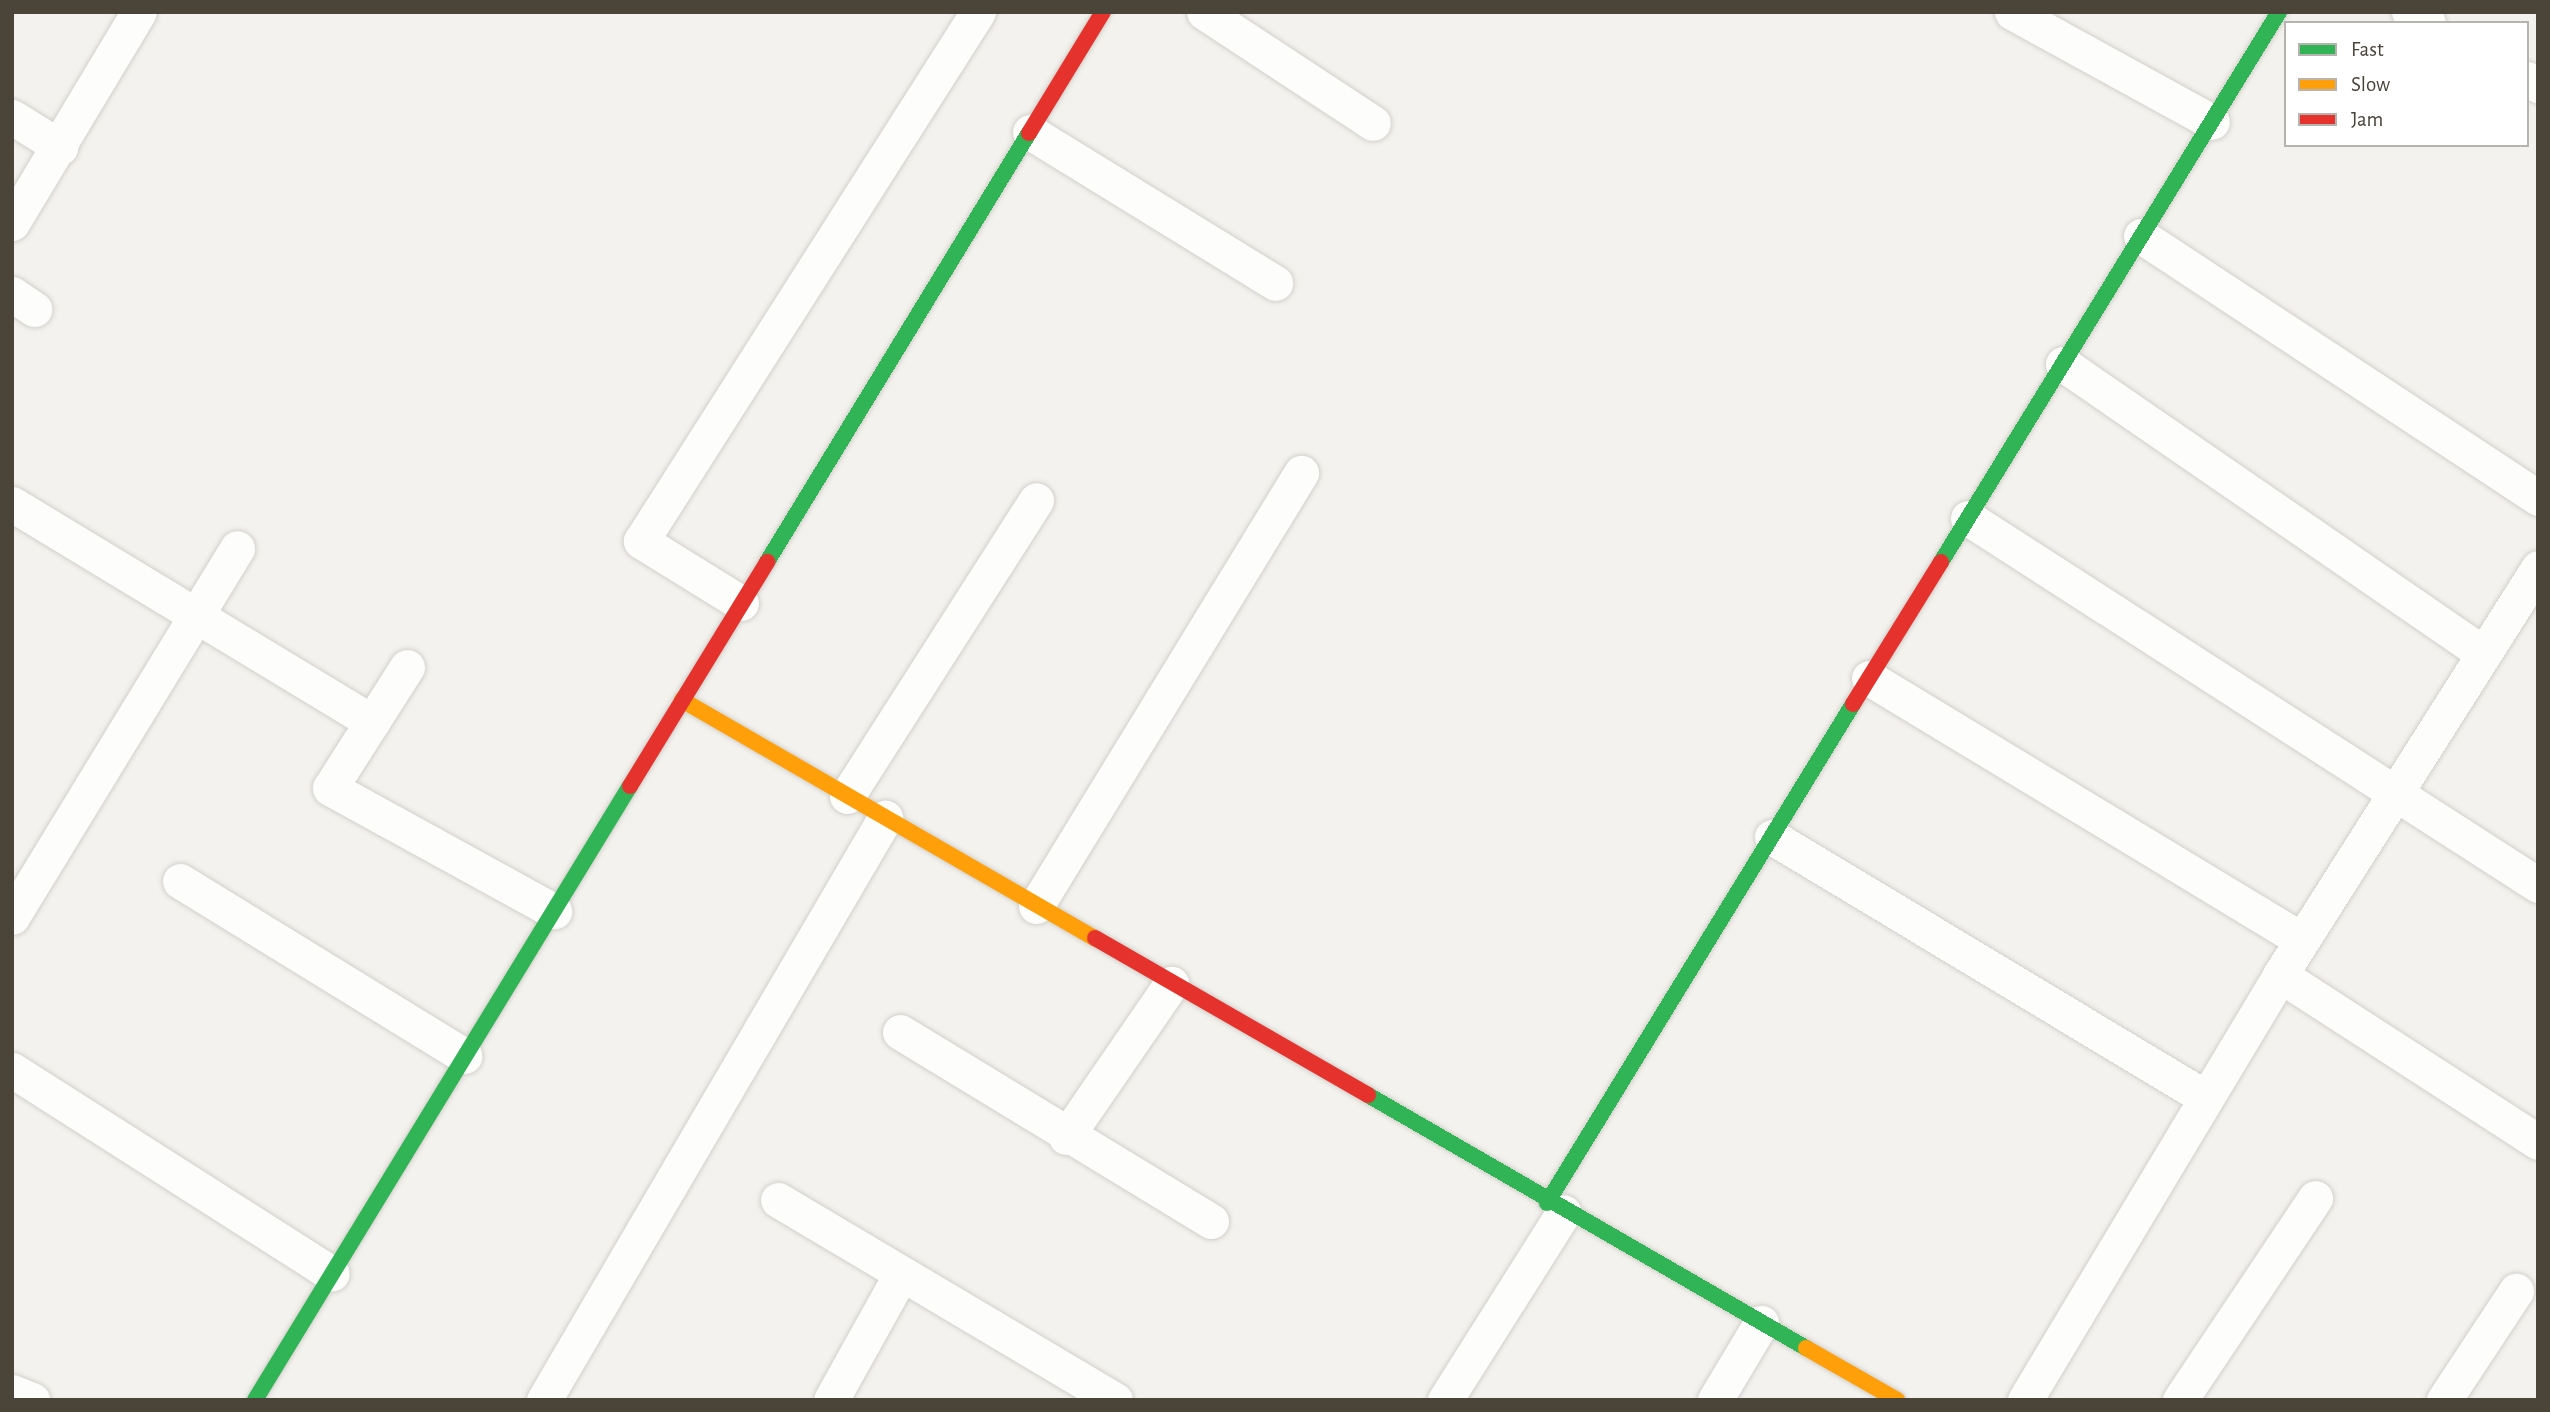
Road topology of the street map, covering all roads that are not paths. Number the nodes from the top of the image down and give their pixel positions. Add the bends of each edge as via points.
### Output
1 (978, 12) edge
2 (1103, 12) edge
3 (1204, 12) edge
4 (2012, 12) edge
5 (2279, 12) edge
6 (2409, 12) edge
7 (126, 17) edge
8 (2425, 21) edge
9 (12, 117) edge
10 (2212, 122) junction
11 (1373, 123) dead end
12 (1030, 132) junction
13 (60, 148) junction
14 (12, 223) edge
15 (2141, 236) junction
16 (1275, 283) dead end
17 (2063, 364) junction
18 (1301, 473) dead end
19 (2538, 498) edge
20 (1036, 500) dead end
21 (15, 511) edge
22 (1968, 518) junction
23 (236, 548) dead end
24 (2538, 568) edge
25 (741, 603) junction
26 (191, 614) junction
27 (2484, 654) junction
28 (407, 667) dead end
29 (1869, 678) junction
30 (682, 700) junction
31 (372, 722) junction
32 (2395, 793) junction
33 (847, 796) junction
34 (885, 818) junction
35 (1772, 837) junction
36 (180, 881) dead end
37 (2538, 885) edge
38 (1036, 906) junction
39 (554, 911) junction
40 (12, 917) edge
41 (2302, 940) junction
42 (2280, 975) junction
43 (1171, 984) junction
44 (900, 1032) dead end
45 (465, 1056) junction
46 (12, 1069) edge
47 (2206, 1098) junction
48 (1066, 1137) junction
49 (2538, 1142) edge
50 (2315, 1198) dead end
51 (778, 1200) dead end
52 (1555, 1208) junction
53 (1211, 1221) dead end
54 (332, 1274) junction
55 (900, 1276) junction
56 (2516, 1291) dead end
57 (1761, 1323) junction
58 (12, 1392) edge
59 (32, 1400) edge
60 (255, 1400) edge
61 (544, 1400) edge
62 (831, 1400) edge
63 (1115, 1400) edge
64 (1445, 1400) edge
65 (1715, 1400) edge
66 (1896, 1400) edge
67 (2025, 1400) edge
68 (2180, 1400) edge
69 (2444, 1400) edge

1 - 25 street via 641,541
2 - 12 street
3 - 11 street
4 - 10 street
5 - 10 street
6 - 8 street
7 - 13 street
9 - 13 street
10 - 15 street
12 - 16 street
12 - 25 street
13 - 14 street
15 - 17 street
15 - 19 street
17 - 22 street
17 - 27 street
18 - 38 street
20 - 33 street
21 - 26 street
22 - 29 street
22 - 32 street
23 - 26 street
24 - 27 street
25 - 30 street
26 - 31 street
26 - 40 street
27 - 32 street
28 - 31 street
29 - 35 street
29 - 41 street
30 - 33 street
30 - 39 street
31 - 39 street via 330,788
32 - 37 street
32 - 41 street
33 - 34 street
34 - 38 street
34 - 61 street
35 - 47 street
35 - 52 street
36 - 45 street
38 - 43 street
39 - 45 street
41 - 42 street
42 - 47 street
42 - 49 street
43 - 48 street
43 - 52 street
44 - 48 street
45 - 54 street
46 - 54 street
47 - 67 street
48 - 53 street
50 - 68 street
51 - 55 street
52 - 57 street
52 - 64 street
54 - 60 street
55 - 62 street
55 - 63 street
56 - 69 street
57 - 65 street
57 - 66 street
58 - 59 street

